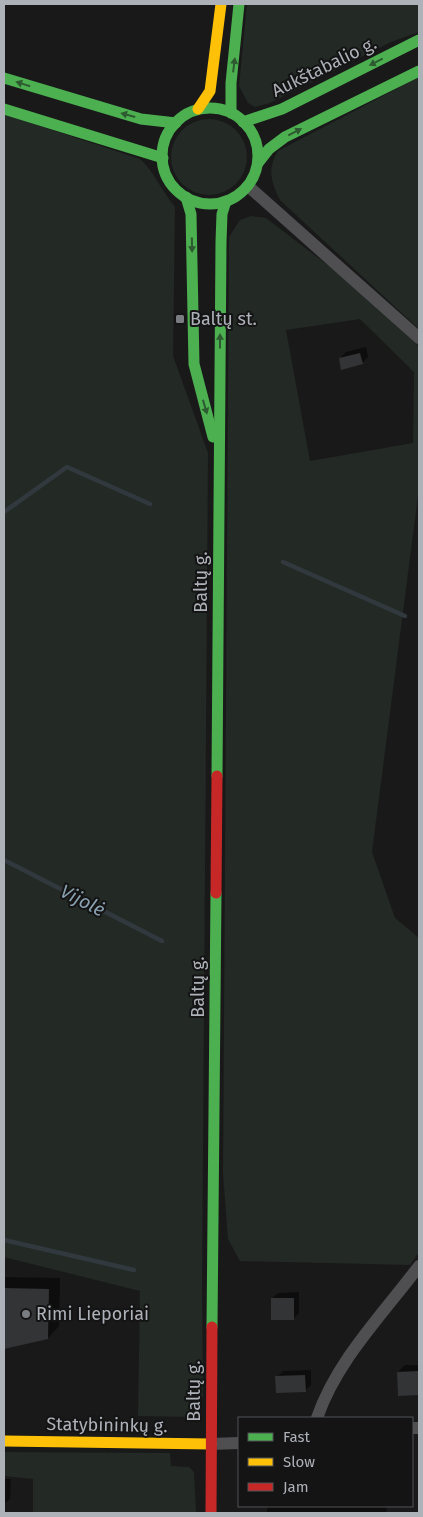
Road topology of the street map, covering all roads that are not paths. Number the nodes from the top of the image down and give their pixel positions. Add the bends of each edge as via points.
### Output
1 (221, 4) edge
2 (239, 4) edge
3 (419, 40) edge
4 (419, 71) edge
5 (4, 78) edge
6 (4, 109) edge
7 (198, 109) junction
8 (231, 113) junction
9 (243, 122) junction
10 (176, 123) junction
11 (162, 158) junction
12 (258, 162) junction
13 (248, 186) junction
14 (186, 198) junction
15 (226, 201) junction
16 (419, 338) edge
17 (219, 460) junction
18 (419, 1266) edge
19 (317, 1417) edge
20 (4, 1441) edge
21 (238, 1443) edge
22 (211, 1444) junction
23 (211, 1513) edge

1 - 7 main road via 210,91
8 -> 2 main road
3 -> 9 main road, Aukštabalio g. via 282,109
12 -> 4 main road via 285,137
10 -> 5 main road via 141,119
6 - 11 main road
7 - 8 main road via 210,107
7 - 10 main road
8 - 9 main road
9 - 12 main road via 258,148
10 - 11 main road via 168,133
11 - 14 main road via 166,174
12 - 13 main road
13 - 15 main road
13 - 16 street
14 - 15 main road via 199,203
14 -> 17 main road, Baltų g. via 191,214 194,364
17 -> 15 main road, Baltų g. via 221,242
17 - 22 main road, Baltų g.
18 - 19 street via 358,1344
20 - 22 main road, Statybininkų g.
21 - 22 street, Statybininkų g.
22 - 23 main road, Baltų g.

